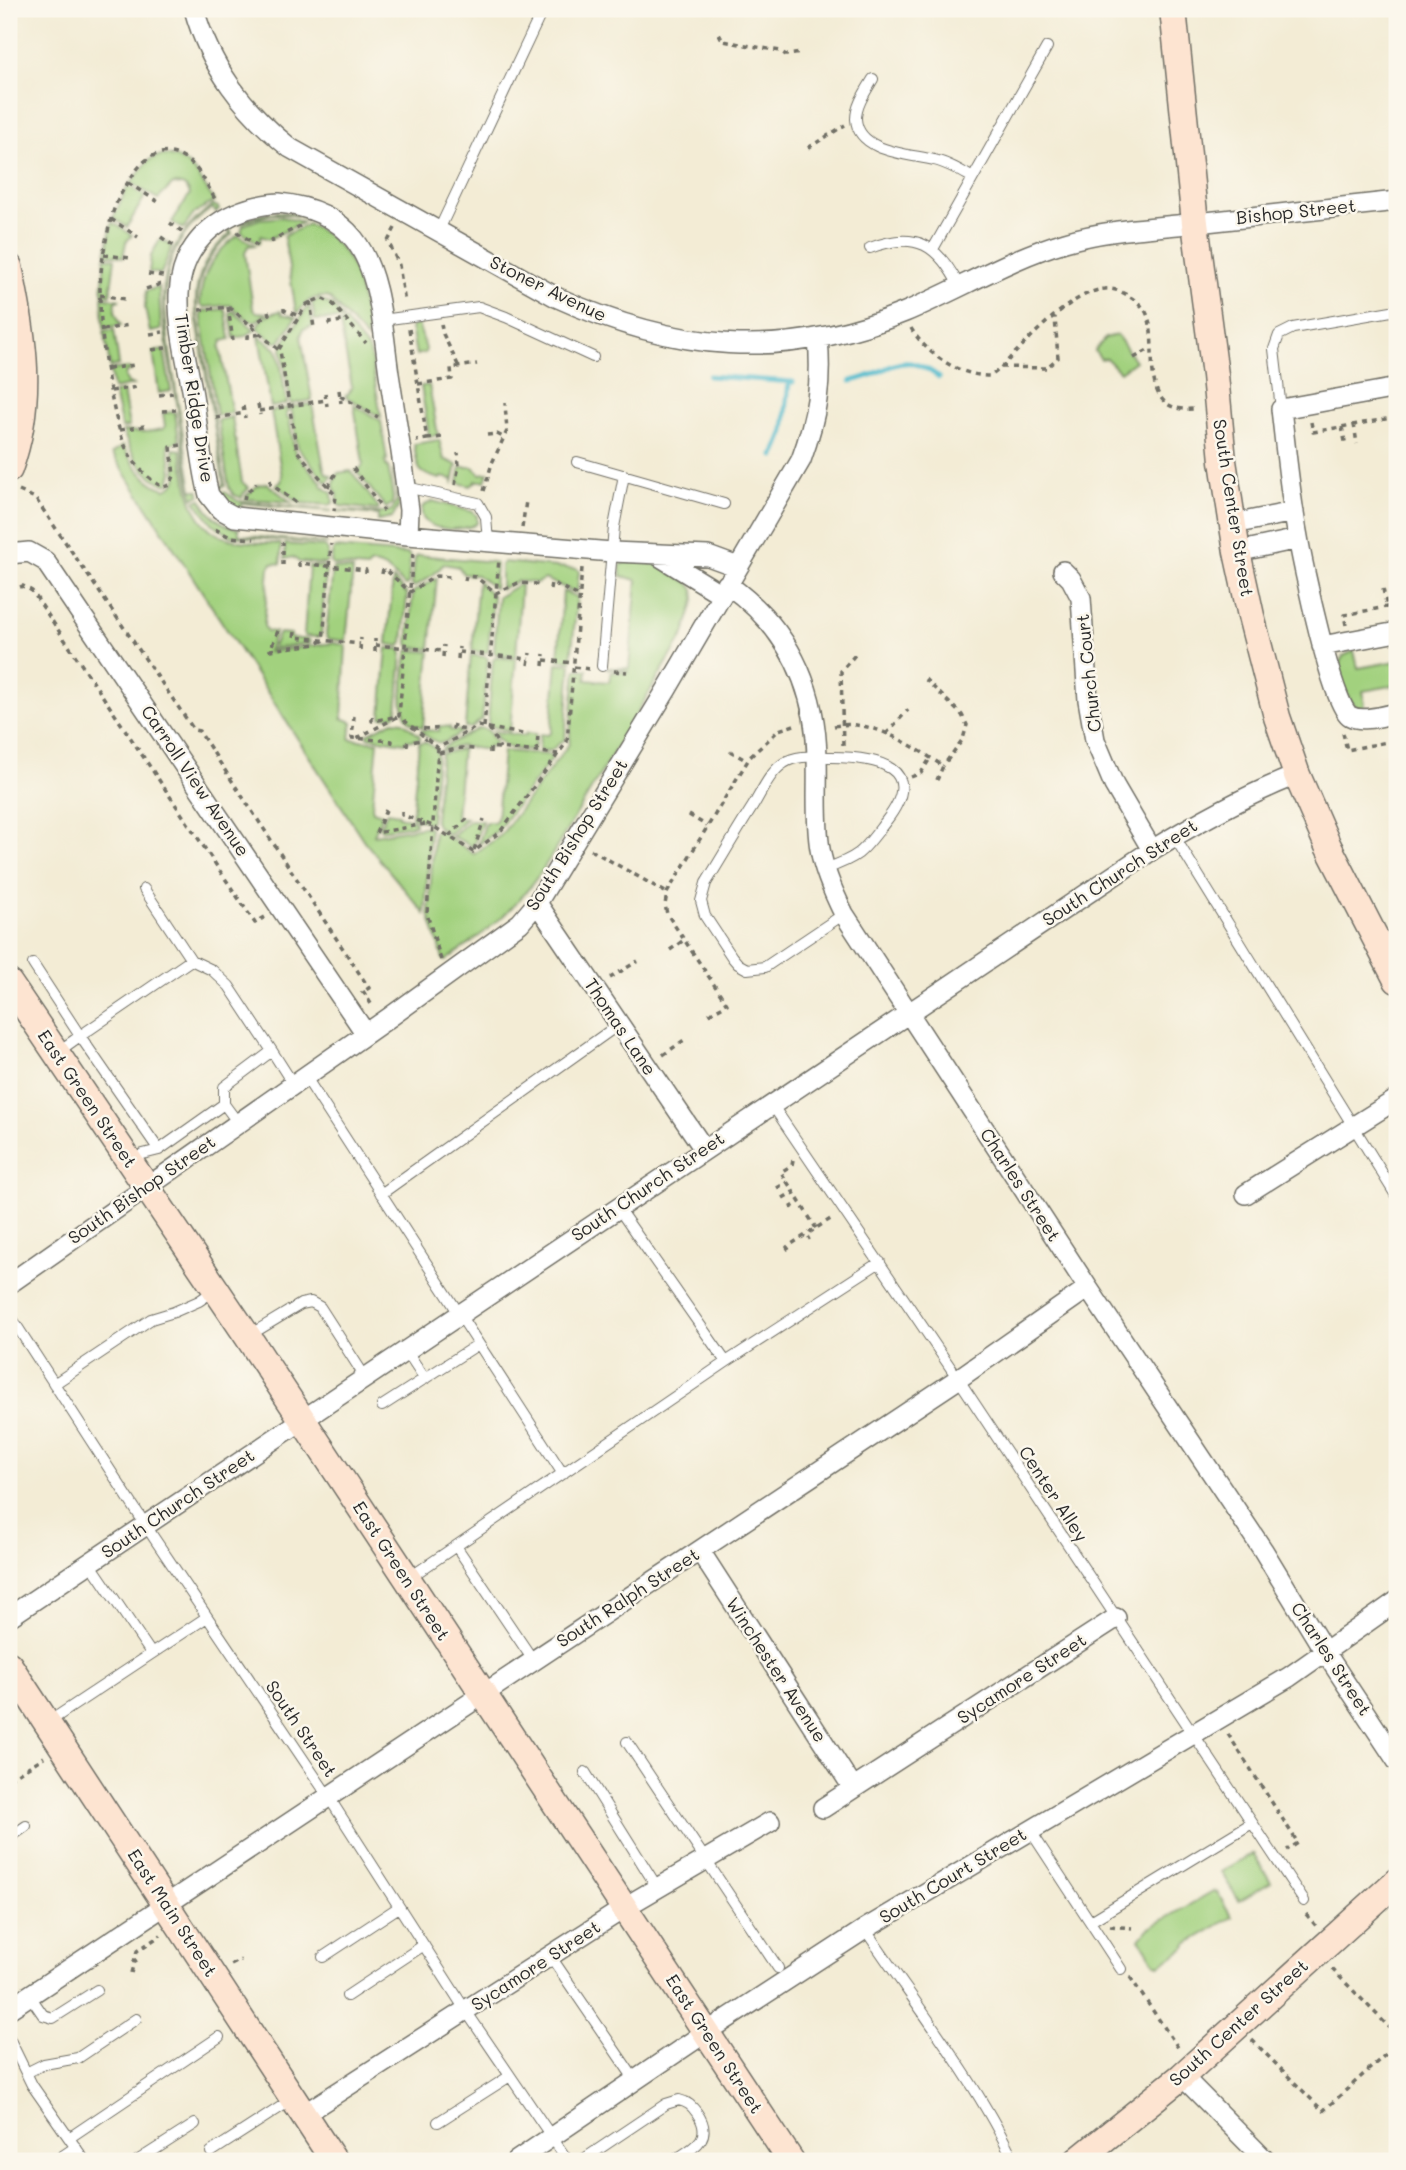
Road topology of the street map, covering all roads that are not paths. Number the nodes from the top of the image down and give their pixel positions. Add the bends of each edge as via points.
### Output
1 (194, 9) edge
2 (543, 9) edge
3 (1173, 9) edge
4 (1047, 47) dead end
5 (873, 79) dead end
6 (974, 178) junction
7 (1397, 201) edge
8 (1195, 223) junction
9 (438, 232) junction
10 (870, 248) dead end
11 (933, 249) junction
12 (9, 267) edge
13 (960, 288) junction
14 (1397, 310) edge
15 (381, 320) junction
16 (818, 338) junction
17 (593, 357) dead end
18 (1397, 388) edge
19 (1281, 409) junction
20 (577, 462) dead end
21 (12, 471) edge
22 (624, 475) junction
23 (406, 487) junction
24 (724, 504) dead end
25 (1294, 512) junction
26 (1233, 524) junction
27 (408, 535) junction
28 (1298, 539) junction
29 (493, 550) junction
30 (612, 552) junction
31 (1237, 552) junction
32 (655, 553) junction
33 (9, 554) edge
34 (1063, 571) dead end
35 (729, 582) junction
36 (1397, 632) edge
37 (1322, 646) junction
38 (602, 666) dead end
39 (1397, 713) edge
40 (817, 757) junction
41 (1297, 775) junction
42 (1174, 836) junction
43 (1152, 850) junction
44 (825, 869) junction
45 (145, 889) dead end
46 (537, 903) junction
47 (844, 914) junction
48 (191, 960) junction
49 (33, 964) dead end
50 (1397, 980) edge
51 (9, 983) edge
52 (909, 1015) junction
53 (618, 1025) junction
54 (366, 1034) junction
55 (80, 1037) junction
56 (272, 1051) junction
57 (56, 1053) junction
58 (299, 1080) junction
59 (1397, 1099) edge
60 (224, 1104) junction
61 (773, 1106) junction
62 (238, 1123) junction
63 (1353, 1126) junction
64 (704, 1149) junction
65 (159, 1150) junction
66 (130, 1163) junction
67 (147, 1187) junction
68 (381, 1194) junction
69 (1246, 1194) dead end
70 (1397, 1197) edge
71 (617, 1208) junction
72 (880, 1262) junction
73 (9, 1284) edge
74 (1088, 1288) junction
75 (216, 1290) junction
76 (9, 1314) edge
77 (458, 1314) junction
78 (248, 1337) junction
79 (478, 1345) junction
80 (405, 1349) junction
81 (726, 1362) junction
82 (365, 1377) junction
83 (425, 1379) junction
84 (958, 1379) junction
85 (54, 1384) junction
86 (382, 1406) dead end
87 (302, 1420) junction
88 (562, 1474) junction
89 (146, 1525) junction
90 (456, 1546) junction
91 (700, 1551) junction
92 (90, 1563) junction
93 (407, 1580) junction
94 (1397, 1601) edge
95 (9, 1617) edge
96 (207, 1617) junction
97 (1116, 1618) junction
98 (1325, 1652) junction
99 (151, 1653) junction
100 (533, 1660) junction
101 (9, 1665) edge
102 (482, 1694) junction
103 (47, 1723) junction
104 (1192, 1734) junction
105 (627, 1742) dead end
106 (1397, 1761) edge
107 (585, 1772) dead end
108 (853, 1788) junction
109 (328, 1796) junction
110 (823, 1808) dead end
111 (770, 1822) dead end
112 (1252, 1823) junction
113 (26, 1826) dead end
114 (1030, 1830) junction
115 (9, 1838) edge
116 (707, 1858) junction
117 (1396, 1883) edge
118 (657, 1887) junction
119 (1304, 1901) dead end
120 (166, 1905) junction
121 (399, 1907) junction
122 (624, 1908) junction
123 (1091, 1921) junction
124 (865, 1929) junction
125 (424, 1945) junction
126 (323, 1957) dead end
127 (551, 1957) junction
128 (778, 1968) dead end
129 (1121, 1969) road end
130 (97, 1990) dead end
131 (30, 1996) junction
132 (347, 1996) dead end
133 (9, 2009) edge
134 (466, 2011) junction
135 (136, 2020) dead end
136 (705, 2032) junction
137 (219, 2037) dead end
138 (9, 2038) edge
139 (1182, 2064) junction
140 (26, 2073) junction
141 (510, 2076) junction
142 (635, 2080) junction
143 (299, 2107) junction
144 (438, 2122) dead end
145 (195, 2124) dead end
146 (552, 2137) junction
147 (73, 2143) junction
148 (211, 2152) dead end
149 (55, 2161) edge
150 (85, 2161) edge
151 (137, 2161) edge
152 (334, 2161) edge
153 (516, 2161) edge
154 (568, 2161) edge
155 (581, 2161) edge
156 (673, 2161) edge
157 (791, 2161) edge
158 (1014, 2161) edge
159 (1077, 2161) edge
160 (1266, 2161) edge

1 - 9 street, Stoner Avenue via 215,64 269,131 290,148
2 - 9 lane
3 - 8 street, South Center Street
4 - 6 lane
5 - 6 lane via 857,111 862,134 886,150 933,160
6 - 11 lane
7 - 8 street, Bishop Street
8 - 13 street, Stoner Avenue via 1065,242
8 - 26 street, South Center Street
9 - 16 street, Stoner Avenue via 556,297 638,330 740,345
10 - 11 lane via 910,239
11 - 13 lane
12 - 21 street via 24,351 25,388
13 - 16 street, Stoner Avenue via 861,328
14 - 19 lane via 1293,328 1279,335 1274,349
15 - 17 lane via 479,307
15 - 23 street, Timber Ridge Drive
15 - 27 street, Timber Ridge Drive via 368,261 354,239 332,219 297,205 261,204 226,217 194,247 181,281 181,322 213,503 227,515 243,518
16 - 35 street, South Bishop Street via 819,394 811,434 784,491
18 - 19 street
19 - 25 street
20 - 22 lane
22 - 24 lane
22 - 30 lane
23 - 27 street, Timber Ridge Drive
23 - 29 lane via 478,503
25 - 26 street
25 - 28 street
26 - 31 street, South Center Street
27 - 29 street, Timber Ridge Drive
28 - 31 street
28 - 37 street
29 - 30 street, Timber Ridge Drive
30 - 32 street, Timber Ridge Drive
30 - 38 lane
31 - 41 street, South Center Street via 1262,663
32 - 35 street
32 - 35 street, Timber Ridge Drive via 708,556
33 - 54 street, Carroll View Avenue via 29,552 45,561
34 - 43 street, Church Court via 1081,598 1095,740 1114,785
35 - 40 street, Charles Street via 775,627 792,657 812,707
35 - 46 street, South Bishop Street
36 - 37 street
37 - 39 street via 1343,711 1358,719
40 - 44 street, Charles Street via 817,822
40 - 44 lane via 874,760 890,767 900,781 902,796 865,849
40 - 47 lane via 790,760 774,772 706,883 701,908 732,957 742,967 753,969 770,964
41 - 42 street, South Church Street via 1250,793
41 - 50 street, South Center Street via 1334,859
42 - 43 street, South Church Street
42 - 63 lane
43 - 52 street, South Church Street
44 - 47 street, Charles Street
45 - 48 lane
46 - 53 street, Thomas Lane
46 - 54 street, South Bishop Street via 520,923
47 - 52 street, Charles Street
48 - 55 lane
48 - 56 lane via 212,970 229,986
49 - 55 lane
51 - 57 street, East Green Street
52 - 61 street, South Church Street
52 - 74 street, Charles Street
53 - 64 street, Thomas Lane
53 - 68 lane
54 - 58 street, South Bishop Street
55 - 57 lane
55 - 65 lane
56 - 58 lane
56 - 60 lane via 228,1082
57 - 66 street, East Green Street
58 - 62 street, South Bishop Street
58 - 68 lane
59 - 63 street
60 - 62 lane
60 - 65 lane
61 - 64 street, South Church Street
61 - 72 lane, Center Alley
62 - 67 street, South Bishop Street
63 - 69 street
63 - 70 lane
64 - 71 street, South Church Street
65 - 66 lane
66 - 67 street, East Green Street
67 - 73 street, South Bishop Street
67 - 75 street, East Green Street
68 - 77 lane
71 - 77 street, South Church Street
71 - 81 lane
72 - 81 lane
72 - 84 lane, Center Alley
74 - 84 street, South Ralph Street
74 - 98 street, Charles Street via 1263,1550
75 - 78 street, East Green Street
75 - 85 lane via 151,1319
76 - 85 lane, South Street
77 - 79 lane
77 - 80 street, South Church Street
78 - 82 lane via 311,1302
78 - 87 street, East Green Street
79 - 83 lane
79 - 88 lane
80 - 82 street, South Church Street
80 - 83 lane
81 - 88 lane
82 - 87 street, South Church Street
83 - 86 lane
84 - 91 street, South Ralph Street
84 - 97 lane, Center Alley
85 - 89 lane, South Street
87 - 89 street, South Church Street
87 - 93 street, East Green Street
88 - 90 lane
89 - 92 street, South Church Street
89 - 96 lane, South Street
90 - 93 lane
90 - 100 lane
91 - 100 street, South Ralph Street
91 - 108 street, Winchester Avenue
92 - 95 street, South Church Street
92 - 99 lane
93 - 102 street, East Green Street
94 - 98 street, South Court Street
96 - 99 lane
96 - 109 lane, South Street
97 - 104 lane, Center Alley
97 - 108 street, Sycamore Street
98 - 104 street, South Court Street
98 - 106 street, Charles Street
99 - 103 lane
100 - 102 street, South Ralph Street
101 - 103 street, East Main Street
102 - 109 street, South Ralph Street
102 - 122 street, East Green Street
103 - 120 street, East Main Street
104 - 112 lane, Center Alley
104 - 114 street, South Court Street
105 - 116 lane
107 - 118 lane
108 - 110 street, Sycamore Street
109 - 120 street, South Ralph Street
109 - 121 lane, South Street
111 - 116 street, Sycamore Street
112 - 119 lane, Center Alley
112 - 123 lane
113 - 115 lane
114 - 123 lane
114 - 124 street, South Court Street
116 - 118 street, Sycamore Street
116 - 128 lane
117 - 139 street, South Center Street
118 - 122 street, Sycamore Street
120 - 131 street, South Ralph Street
120 - 143 street, East Main Street
121 - 125 lane, South Street
121 - 126 lane
122 - 127 street, Sycamore Street
122 - 136 street, East Green Street
123 - 129 lane
124 - 136 street, South Court Street
124 - 158 lane via 960,2070
125 - 132 lane
125 - 134 lane, South Street
127 - 134 street, Sycamore Street
127 - 142 lane
130 - 131 lane via 53,2018 43,2015
131 - 133 street, South Ralph Street
134 - 141 lane, South Street
134 - 143 street, Sycamore Street
135 - 140 lane via 78,2058 44,2064
136 - 142 street, South Court Street
136 - 157 street, East Green Street
137 - 147 lane
138 - 140 lane
139 - 159 street, South Center Street
139 - 160 street
140 - 147 lane
141 - 144 lane
141 - 146 lane, South Street
142 - 146 street, South Court Street
143 - 148 lane
143 - 152 street, East Main Street
145 - 151 lane
146 - 153 street, South Court Street
146 - 154 lane, South Street
147 - 149 lane
147 - 150 lane
155 - 156 lane via 679,2100 692,2106 703,2121 704,2134 698,2145

